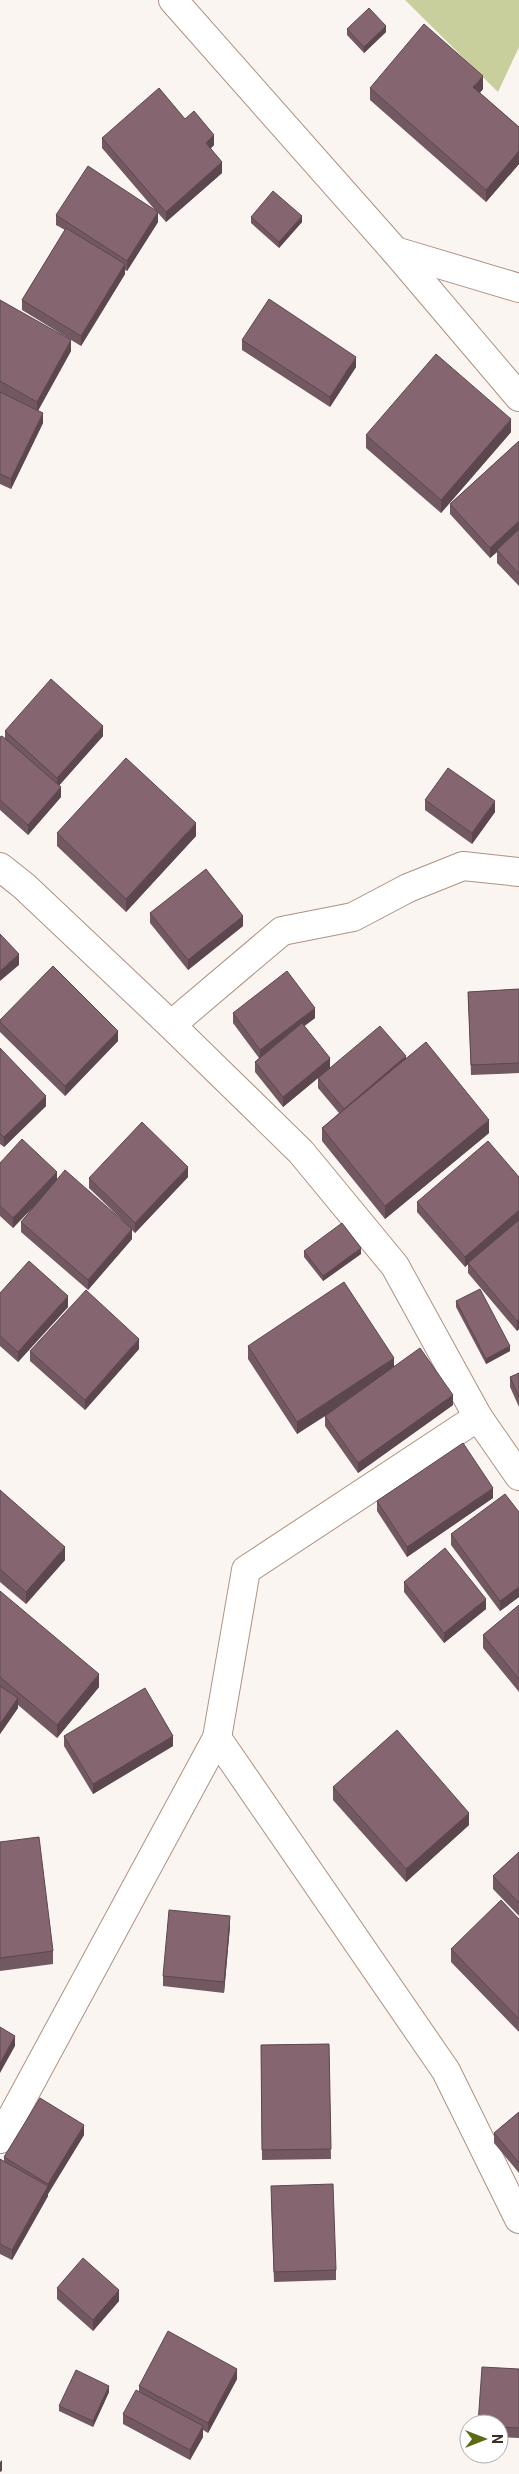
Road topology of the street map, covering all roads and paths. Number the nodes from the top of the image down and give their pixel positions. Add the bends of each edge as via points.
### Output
1 (173, 0) edge
2 (395, 251) junction
3 (519, 288) edge
4 (519, 397) edge
5 (0, 867) edge
6 (519, 872) edge
7 (171, 1025) junction
8 (478, 1417) junction
9 (519, 1476) edge
10 (217, 1738) junction
11 (0, 2139) edge
12 (519, 2219) edge

1 - 2 street
2 - 3 street
2 - 4 street
5 - 7 street
6 - 7 street via 463,866 408,888 353,917 282,931
7 - 8 street via 301,1152 395,1266
8 - 9 street
8 - 10 street via 246,1570
10 - 11 street
10 - 12 street via 446,2072

